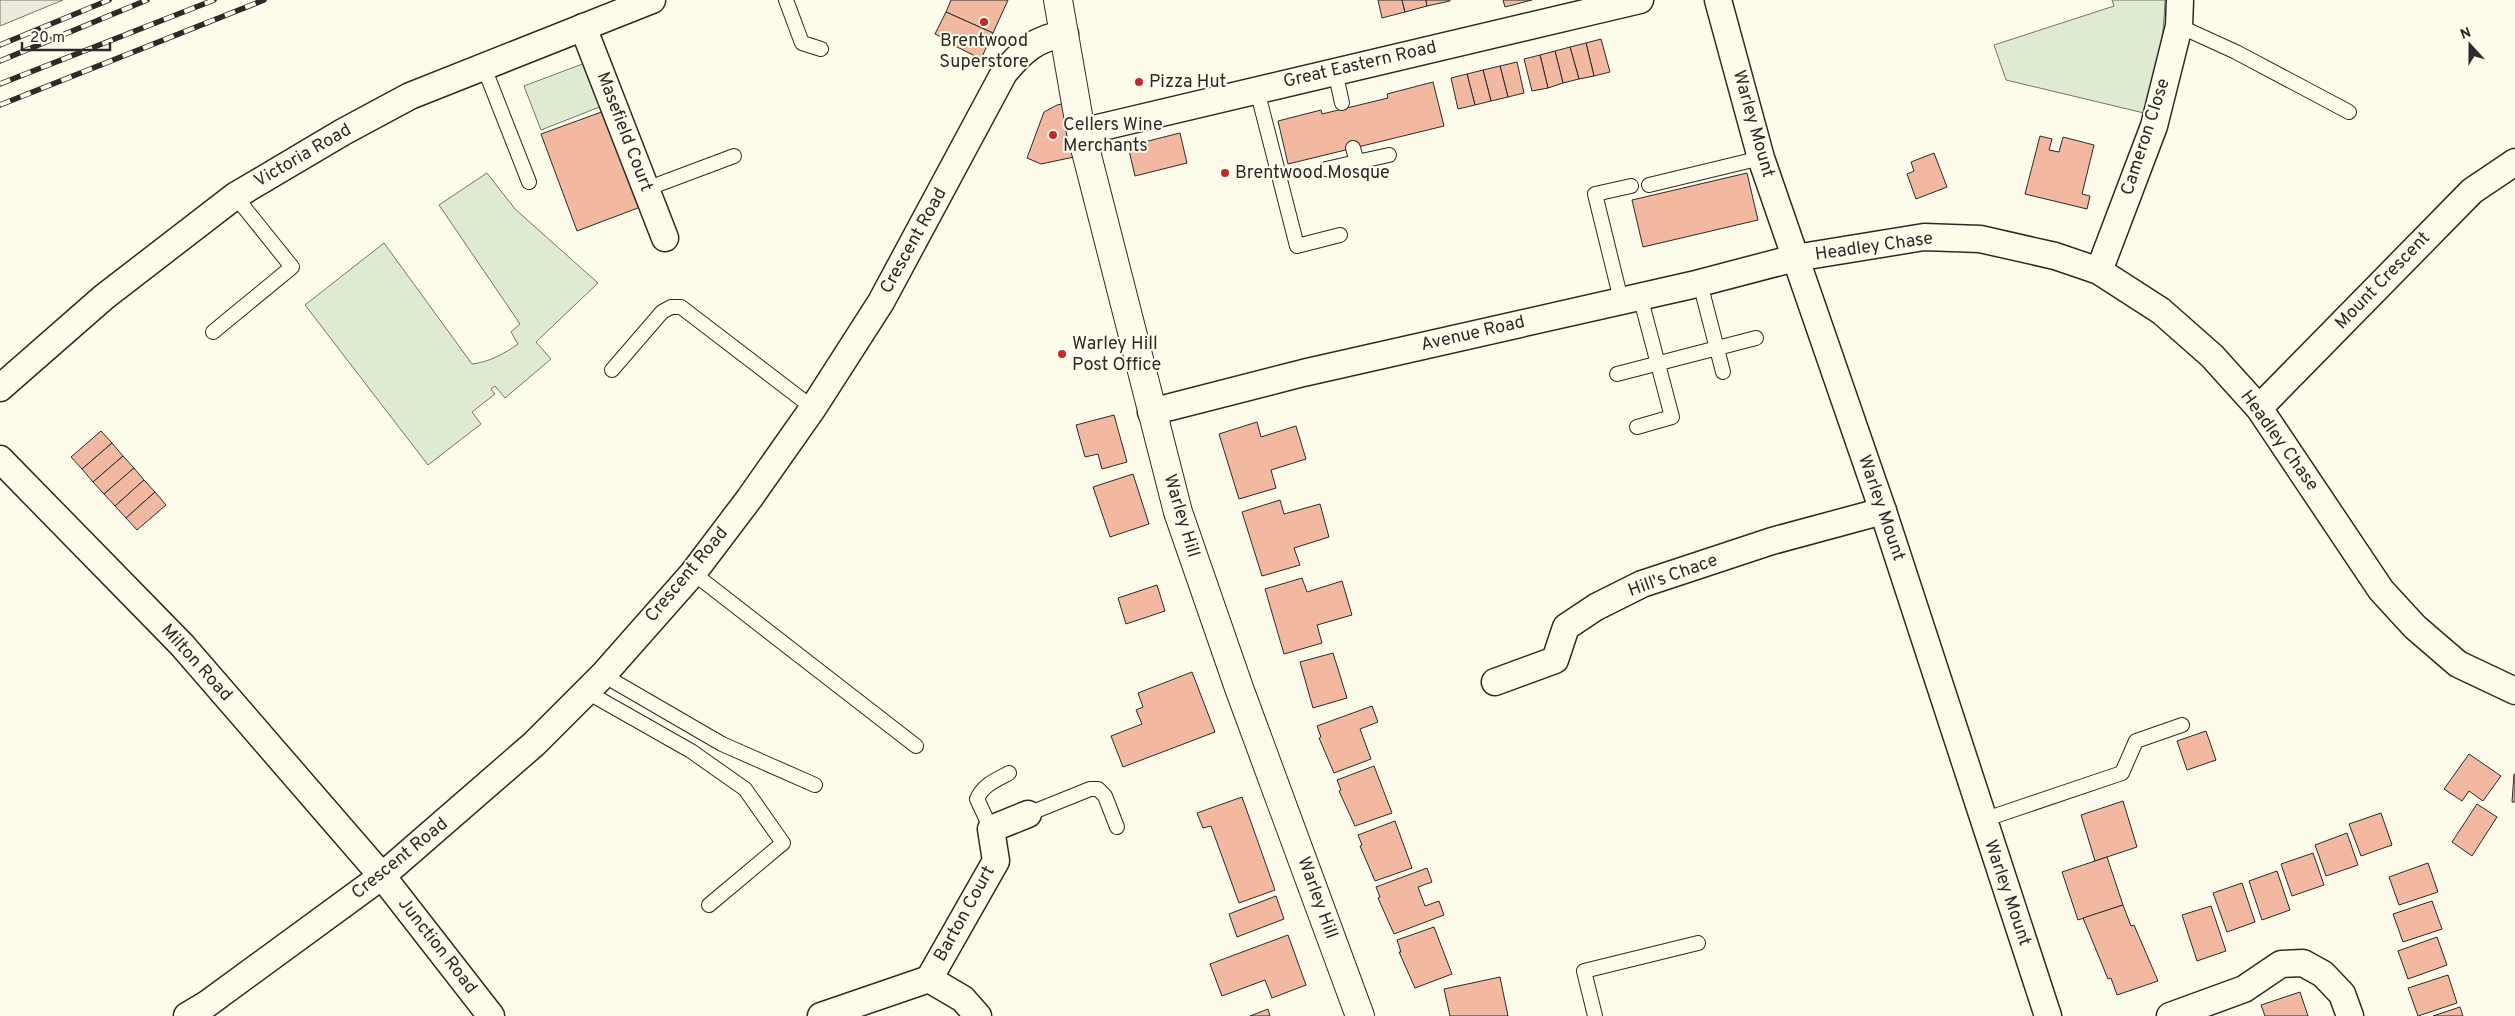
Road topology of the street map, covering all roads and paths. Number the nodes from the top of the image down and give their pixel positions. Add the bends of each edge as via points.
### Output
1 (652, 0) edge
2 (786, 0) edge
3 (1640, 0) edge
4 (1718, 0) edge
5 (2180, 0) edge
6 (1060, 2) edge
7 (2179, 26) junction
8 (583, 27) junction
9 (1065, 34) junction
10 (821, 49) dead end
11 (483, 65) junction
12 (1335, 71) junction
13 (1257, 90) junction
14 (1342, 103) dead end
15 (2349, 112) dead end
16 (1081, 132) junction
17 (1354, 148) dead end
18 (1388, 155) dead end
19 (734, 156) dead end
20 (1761, 158) junction
21 (1356, 162) junction
22 (2515, 162) edge
23 (1326, 170) dead end
24 (529, 182) dead end
25 (1649, 185) dead end
26 (1631, 186) dead end
27 (646, 189) junction
28 (235, 196) junction
29 (1340, 235) dead end
30 (665, 238) dead end
31 (1795, 258) junction
32 (2099, 271) junction
33 (1700, 283) junction
34 (1631, 298) junction
35 (213, 332) dead end
36 (1756, 338) dead end
37 (1717, 348) junction
38 (1658, 364) junction
39 (612, 370) dead end
40 (1724, 372) dead end
41 (1617, 374) dead end
42 (0, 388) edge
43 (813, 408) junction
44 (2259, 408) junction
45 (1151, 412) junction
46 (1637, 427) dead end
47 (0, 459) edge
48 (1883, 511) junction
49 (693, 573) junction
50 (1495, 682) dead end
51 (595, 683) junction
52 (2515, 691) edge
53 (2182, 725) dead end
54 (916, 746) dead end
55 (1009, 773) dead end
56 (815, 785) dead end
57 (1028, 814) joint
58 (1983, 820) junction
59 (1117, 827) dead end
60 (991, 829) junction
61 (382, 876) junction
62 (710, 905) dead end
63 (1698, 943) dead end
64 (929, 979) junction
65 (186, 1016) edge
66 (491, 1016) edge
67 (821, 1016) edge
68 (978, 1016) edge
69 (1360, 1016) edge
70 (1595, 1016) edge
71 (2048, 1016) edge
72 (2170, 1016) edge
73 (2350, 1016) edge

1 - 8 street, Victoria Road
2 - 10 lane via 802,43
3 - 12 street, Great Eastern Road
4 - 20 street, Warley Mount
5 - 7 street, Cameron Close
6 - 9 main road, Warley Hill
7 - 15 lane via 2236,52
7 - 32 street, Cameron Close via 2154,126
8 - 11 street, Victoria Road
8 - 27 street, Masefield Court
9 - 16 main road, Warley Hill
9 - 43 street, Crescent Road via 1049,36 1022,51 1004,73 881,302
11 - 24 lane
11 - 28 street, Victoria Road via 410,96
12 - 13 street, Great Eastern Road
12 - 14 lane
13 - 16 street, Great Eastern Road
13 - 29 lane via 1297,246
16 - 45 main road, Warley Hill
17 - 21 lane
18 - 21 lane
19 - 27 lane
20 - 25 lane
20 - 31 street, Warley Mount
21 - 23 lane
22 - 44 street, Mount Crescent via 2472,191
26 - 34 lane via 1595,194
27 - 30 street, Masefield Court
28 - 35 lane via 292,267
28 - 42 street, Victoria Road via 104,296
31 - 32 street, Headley Chase via 1924,237 1980,238 2055,256
31 - 33 street, Avenue Road
31 - 48 street, Warley Mount
32 - 44 street, Headley Chase via 2161,311 2212,356
33 - 34 street, Avenue Road
33 - 37 lane
34 - 38 lane
34 - 45 street, Avenue Road via 1303,373
36 - 37 lane
37 - 38 lane
37 - 40 lane
38 - 41 lane
38 - 46 lane via 1672,417
39 - 43 lane via 662,312 671,307 681,307
43 - 49 street, Crescent Road
44 - 52 street, Headley Chase via 2381,590 2415,627 2458,664
45 - 69 main road, Warley Hill via 1178,512 1207,599
47 - 61 street, Milton Road via 182,645
48 - 50 street, Hill's Chace via 1772,541 1642,584 1566,626 1556,660
48 - 58 street, Warley Mount
49 - 51 street, Crescent Road
49 - 54 lane
51 - 56 lane
51 - 61 street, Crescent Road via 534,744
51 - 62 lane via 745,789 783,843
53 - 58 lane via 2136,742 2122,773
55 - 60 lane via 991,782 977,799
57 - 59 lane via 1090,789 1098,789 1105,796
57 - 60 street
58 - 71 street, Warley Mount
60 - 64 street, Barton Court via 996,861
61 - 65 street, Crescent Road
61 - 66 street, Junction Road
63 - 70 lane via 1584,971
64 - 67 street
64 - 68 street via 963,999
72 - 73 street via 2244,989 2281,964 2303,963 2323,974 2342,994

